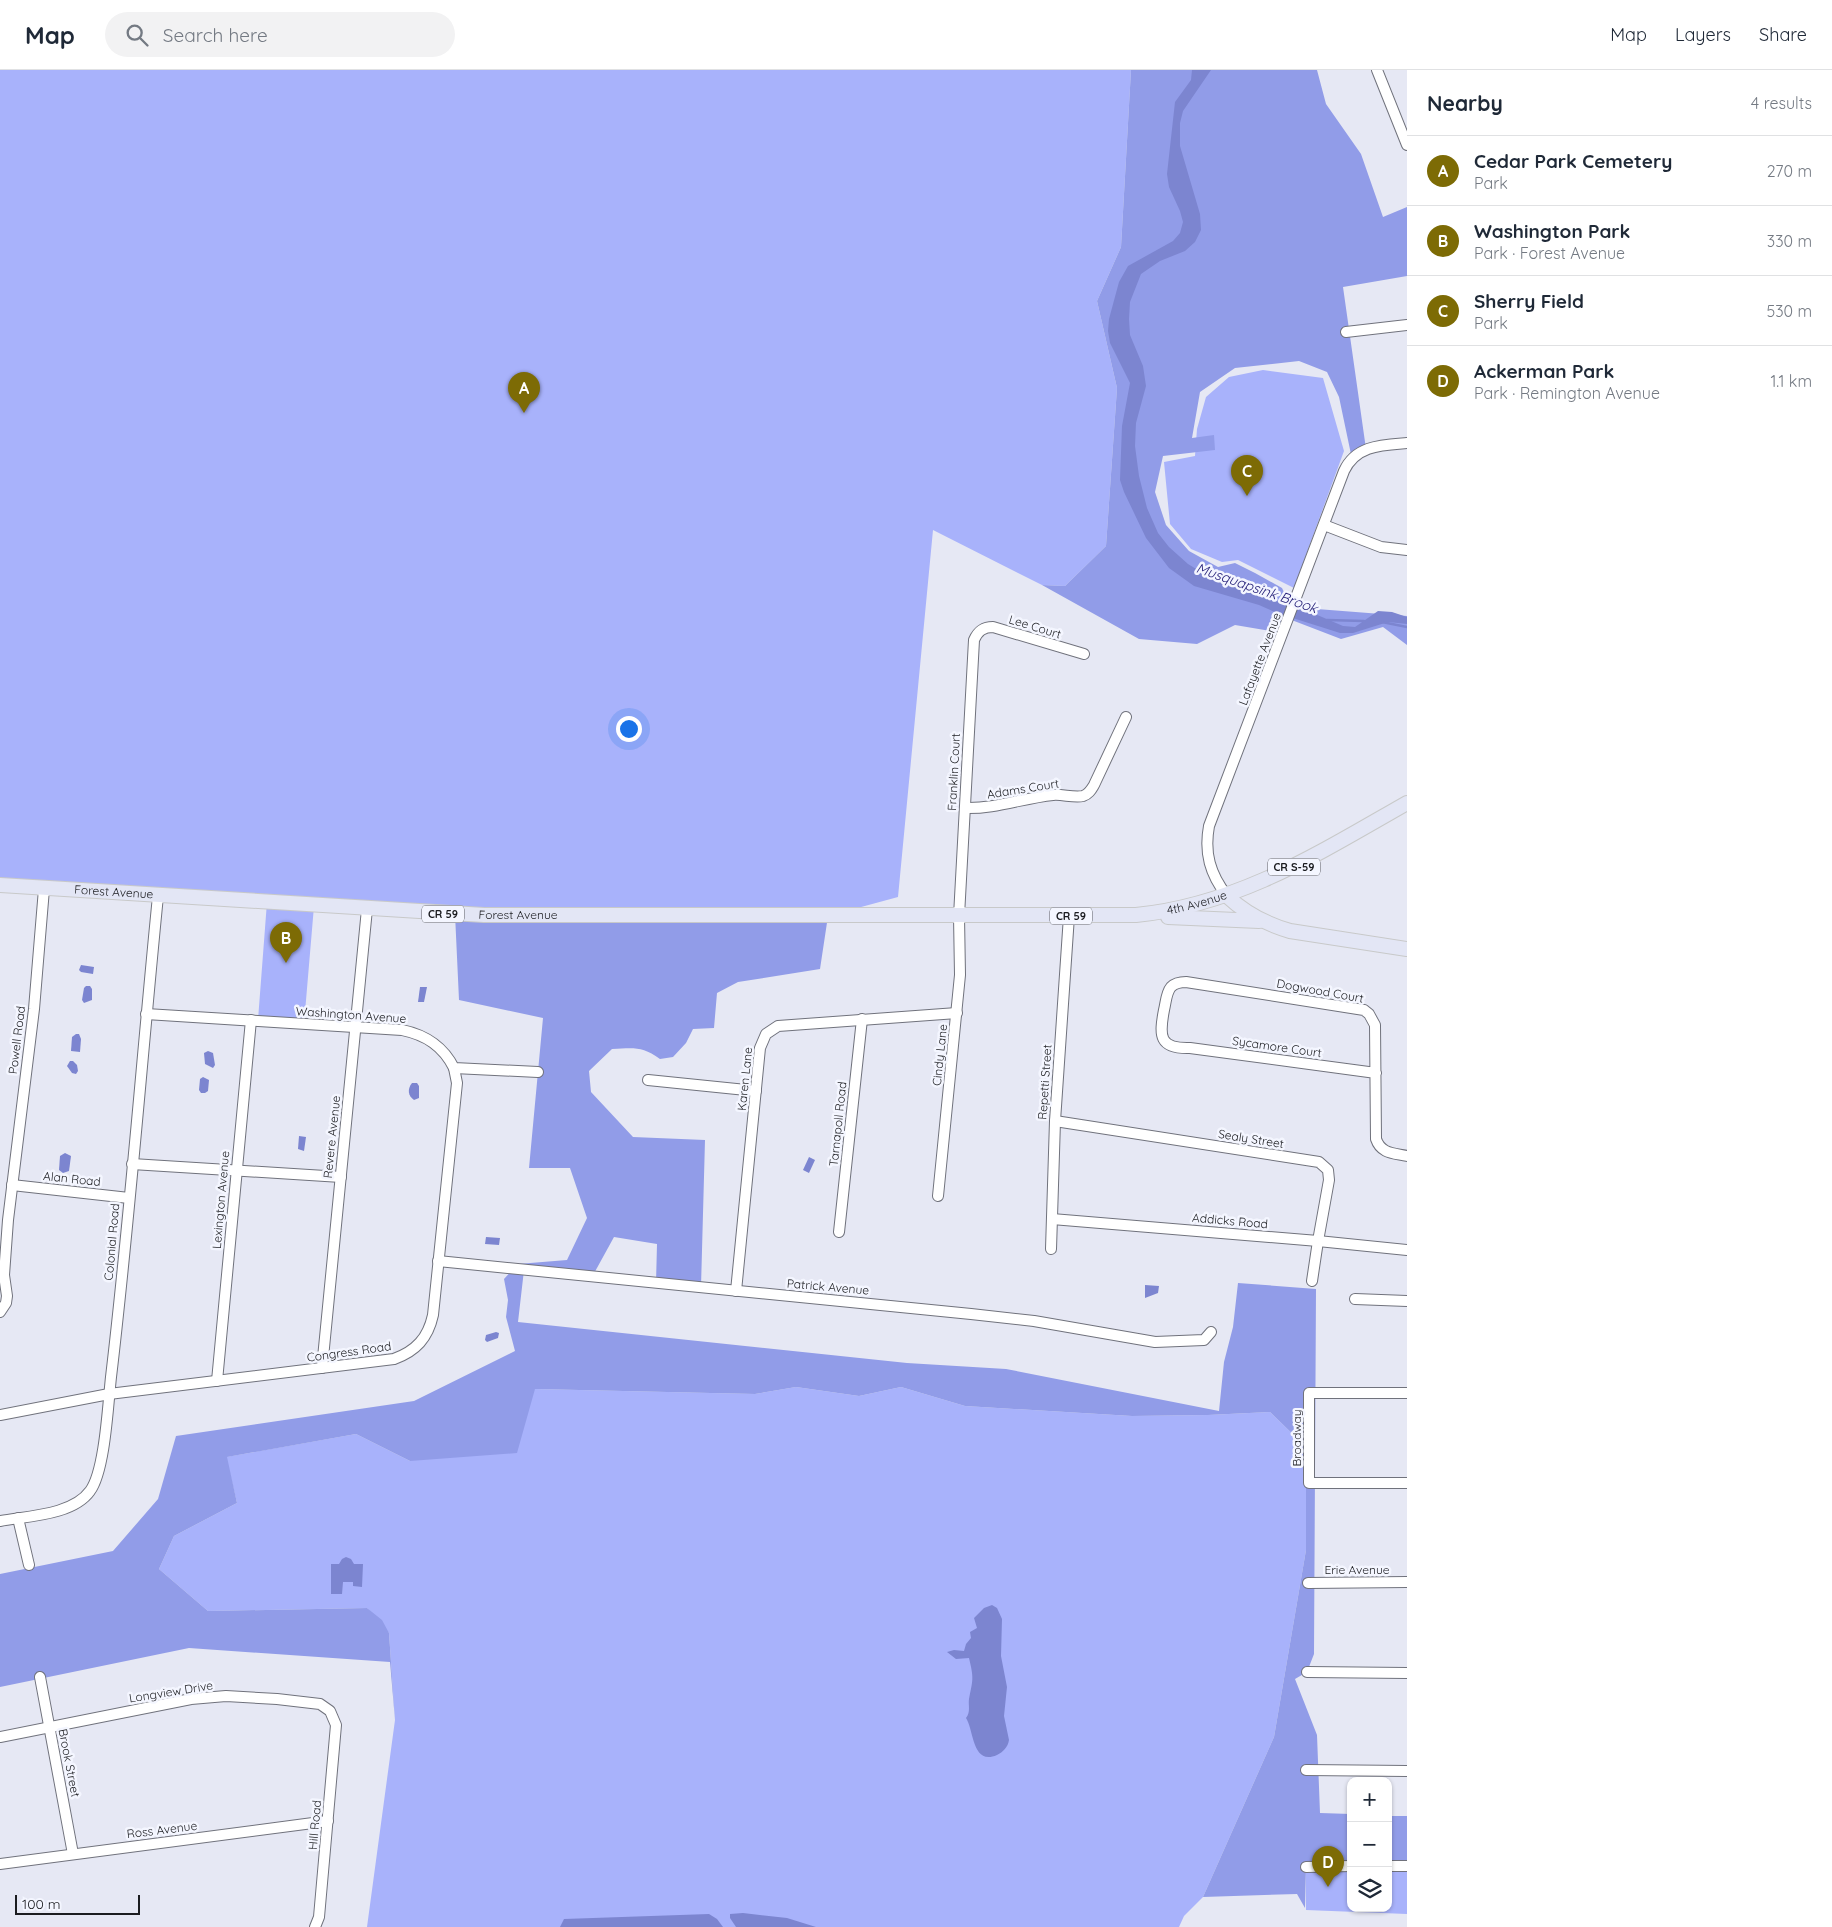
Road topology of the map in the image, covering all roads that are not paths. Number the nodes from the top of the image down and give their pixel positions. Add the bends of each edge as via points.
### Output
1 (1377, 70) edge
2 (1404, 131) edge
3 (1407, 145) edge
4 (1407, 325) edge
5 (1346, 332) dead end
6 (1407, 443) edge
7 (1324, 525) junction
8 (1407, 550) edge
9 (980, 631) joint
10 (1084, 654) dead end
11 (1126, 717) dead end
12 (1407, 804) edge
13 (965, 808) junction
14 (0, 886) edge
15 (44, 889) junction
16 (158, 896) junction
17 (1228, 896) junction
18 (367, 909) junction
19 (1136, 915) junction
20 (959, 916) junction
21 (1069, 916) junction
22 (1262, 921) junction
23 (1407, 949) edge
24 (956, 1013) junction
25 (146, 1014) junction
26 (862, 1018) junction
27 (251, 1020) junction
28 (356, 1027) junction
29 (1174, 1048) joint
30 (454, 1068) junction
31 (538, 1072) dead end
32 (1376, 1073) junction
33 (648, 1080) dead end
34 (756, 1091) junction
35 (1055, 1121) junction
36 (1407, 1156) edge
37 (132, 1164) junction
38 (237, 1170) junction
39 (341, 1176) junction
40 (12, 1185) junction
41 (938, 1196) dead end
42 (129, 1198) junction
43 (1052, 1219) junction
44 (839, 1232) dead end
45 (1318, 1240) junction
46 (1051, 1249) dead end
47 (1407, 1250) edge
48 (438, 1260) junction
49 (1312, 1281) dead end
50 (736, 1291) junction
51 (1355, 1299) dead end
52 (1407, 1302) edge
53 (0, 1312) edge
54 (1211, 1332) dead end
55 (322, 1368) junction
56 (216, 1381) junction
57 (1407, 1393) edge
58 (109, 1394) junction
59 (0, 1415) edge
60 (1407, 1483) edge
61 (18, 1518) junction
62 (0, 1522) edge
63 (29, 1565) dead end
64 (1407, 1582) edge
65 (1308, 1583) dead end
66 (1307, 1672) dead end
67 (1407, 1673) edge
68 (40, 1677) dead end
69 (336, 1725) joint
70 (49, 1727) junction
71 (0, 1737) edge
72 (1306, 1770) dead end
73 (1407, 1771) edge
74 (328, 1821) junction
75 (73, 1854) junction
76 (0, 1864) edge
77 (1306, 1866) dead end
78 (1347, 1866) edge
79 (1392, 1866) edge
80 (1407, 1866) edge
81 (315, 1927) edge

1 - 2 street
2 - 3 street
4 - 5 street
6 - 7 street, Lafayette Avenue via 1372,446 1351,459
7 - 8 street via 1381,548
7 - 17 street, Lafayette Avenue via 1209,826 1207,851 1210,865
9 - 10 street, Lee Court via 993,627
9 - 13 street, Franklin Court via 974,640
11 - 13 street, Adams Court via 1087,794 1055,795 1000,806
12 - 17 main road, CR S-59 via 1305,861
13 - 20 street, Franklin Court
14 - 15 main road, Forest Avenue / CR 59
15 - 16 main road, Forest Avenue / CR 59
15 - 40 street, Powell Road via 34,1009
16 - 18 main road, Forest Avenue / CR 59
16 - 25 street, Colonial Road
17 - 19 main road, 4th Avenue / CR 59 via 1180,909
17 - 22 main road, 4th Avenue
18 - 20 main road, Forest Avenue / CR 59 via 484,915
18 - 28 street, Revere Avenue
19 - 21 main road, 4th Avenue / CR 59
19 - 22 main road
20 - 21 main road, 4th Avenue / CR 59
20 - 24 street, Cindy Lane via 960,975
21 - 35 street, Repetti Street
22 - 23 main road, 4th Avenue via 1290,931
24 - 26 street, Karen Lane
24 - 41 street, Cindy Lane
25 - 27 street, Washington Avenue
25 - 37 street, Colonial Road
26 - 34 street, Karen Lane via 771,1029 762,1040
26 - 44 street, Tarnapoll Road
27 - 28 street, Washington Avenue
27 - 38 street, Lexington Avenue
28 - 30 street, Washington Avenue via 414,1032 445,1053
28 - 39 street, Revere Avenue
29 - 32 street, Sycamore Court
29 - 32 street, Dogwood Court via 1162,1036 1167,993 1175,984 1186,982 1364,1010 1375,1025
30 - 31 street
30 - 48 street, Congress Road via 457,1083
32 - 36 street, Dogwood Court via 1378,1145 1386,1152
33 - 34 street
34 - 50 street, Karen Lane
35 - 43 street, Repetti Street
35 - 45 street, Sealy Street via 1319,1162 1328,1170 1329,1180
37 - 38 street
37 - 42 street, Colonial Road
38 - 39 street
38 - 56 street, Lexington Avenue
39 - 55 street, Revere Avenue
40 - 42 street, Alan Road
40 - 53 street, Powell Road via 4,1275 7,1296
42 - 58 street, Colonial Road
43 - 45 street, Addicks Road
43 - 46 street, Repetti Street
45 - 47 street, Addicks Road
45 - 49 street, Sealy Street
48 - 50 street, Patrick Avenue
48 - 55 street, Congress Road via 431,1325 414,1349 394,1359
50 - 54 street, Patrick Avenue via 971,1314 1155,1342 1204,1340
51 - 52 street
55 - 56 street, Congress Road
56 - 58 street, Congress Road
57 - 60 street, Broadway via 1310,1394 1309,1483
58 - 59 street, Congress Road
58 - 61 street, Colonial Road via 100,1470 91,1490 67,1509
61 - 62 street, Colonial Road
61 - 63 street
64 - 65 street, Erie Avenue
66 - 67 street
68 - 70 street, Brook Street
69 - 70 street, Longview Drive via 330,1711 320,1704 226,1696 191,1699
69 - 74 street, Hill Road
70 - 71 street, Longview Drive
70 - 75 street, Brook Street
72 - 73 street
74 - 75 street, Ross Avenue
74 - 81 street, Hill Road via 319,1917
75 - 76 street, Ross Avenue
77 - 78 street
79 - 80 street

